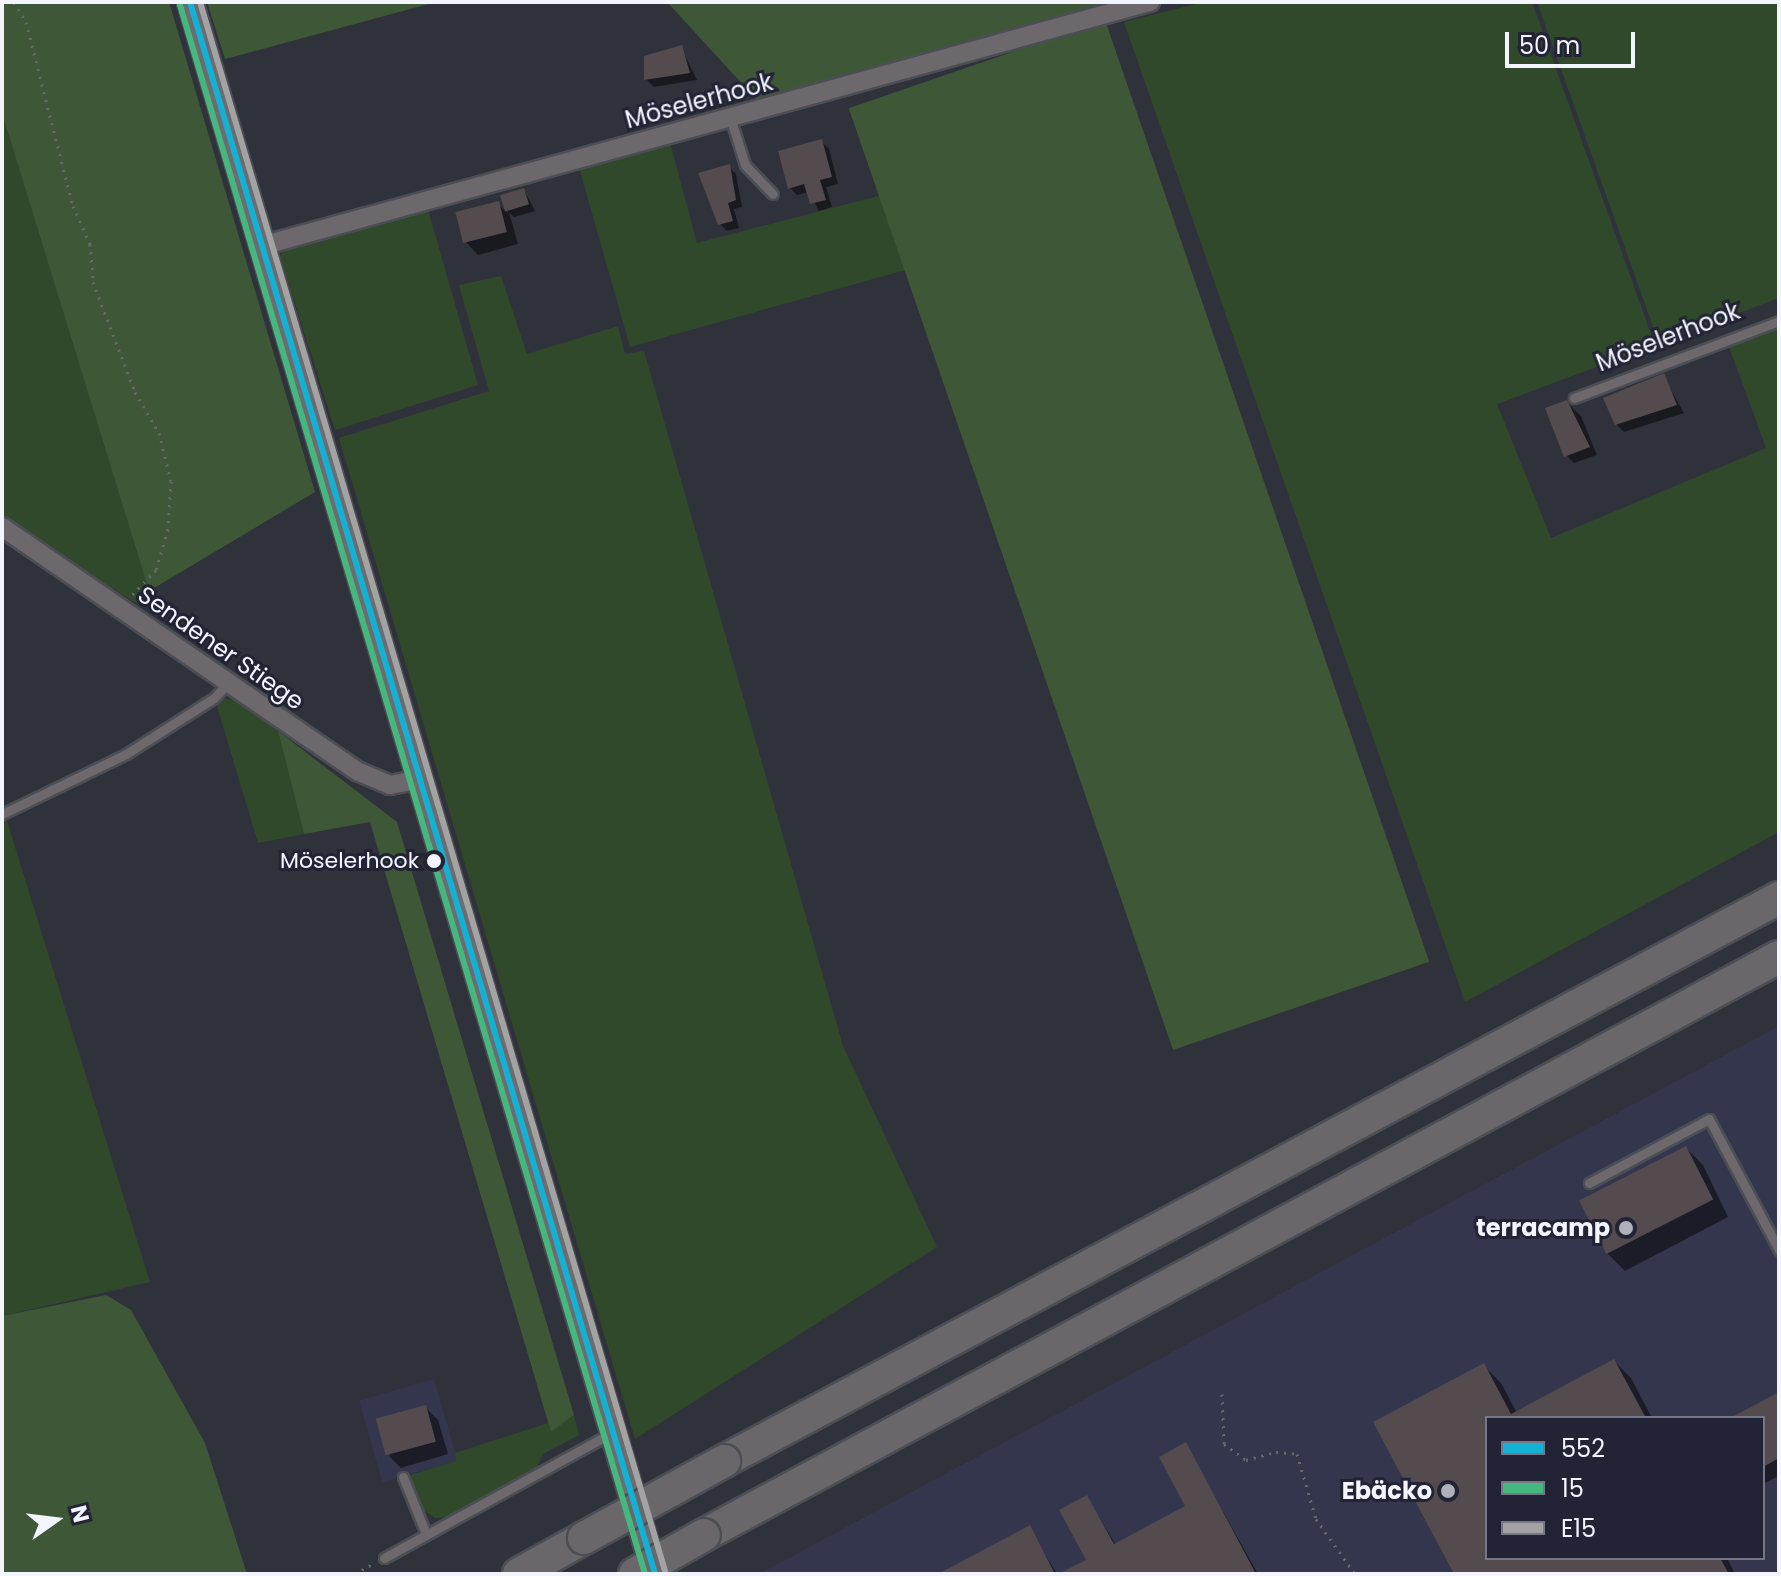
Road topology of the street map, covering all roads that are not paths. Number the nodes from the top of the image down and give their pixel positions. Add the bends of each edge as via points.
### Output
1 (190, 2) edge
2 (1150, 2) edge
3 (730, 117) junction
4 (773, 194) dead end
5 (261, 246) junction
6 (1779, 321) edge
7 (1574, 398) dead end
8 (2, 527) edge
9 (228, 683) junction
10 (420, 779) junction
11 (2, 814) edge
12 (1779, 898) edge
13 (1779, 957) edge
14 (1589, 1183) dead end
15 (1779, 1250) edge
16 (613, 1433) junction
17 (403, 1477) dead end
18 (426, 1534) junction
19 (384, 1558) road end
20 (519, 1574) edge
21 (635, 1574) edge
22 (655, 1574) edge

1 - 5 main road
2 - 3 street, Möselerhook
3 - 4 lane via 745,165
3 - 5 street, Möselerhook
5 - 10 main road
6 - 7 lane, Möselerhook
8 - 9 street, Sendener Stiege
9 - 10 street, Sendener Stiege via 377,782
9 - 11 lane via 214,698 126,754
10 - 16 main road
12 - 20 highway, bridge
13 - 21 highway, bridge
14 - 15 lane via 1709,1119
16 - 18 lane
16 - 22 main road
17 - 18 lane
18 - 19 lane

